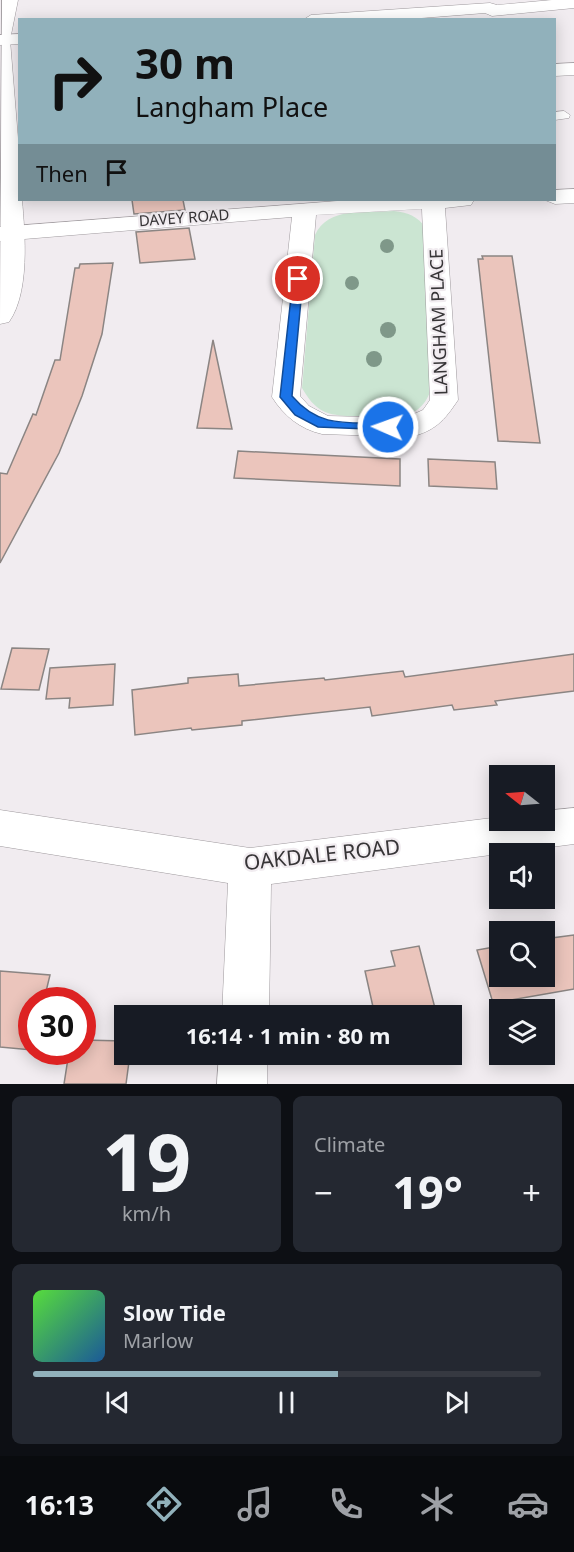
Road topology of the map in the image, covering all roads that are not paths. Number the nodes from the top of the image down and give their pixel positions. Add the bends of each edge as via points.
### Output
1 (10, 0) edge
2 (574, 3) edge
3 (491, 9) edge
4 (343, 18) edge
5 (10, 40) edge
6 (574, 69) edge
7 (556, 70) edge
8 (7, 123) edge
9 (574, 196) edge
10 (556, 197) edge
11 (419, 201) edge
12 (433, 201) edge
13 (305, 209) junction
14 (7, 233) edge
15 (0, 316) edge
16 (574, 826) edge
17 (0, 828) edge
18 (250, 867) junction
19 (245, 1005) edge
20 (243, 1065) edge
21 (242, 1084) edge

1 - 5 street
2 - 3 street
3 - 4 street
5 - 8 street
6 - 7 street
8 - 14 street
9 - 10 street
11 - 13 street, DAVEY ROAD
12 - 13 street, LANGHAM PLACE via 444,400 433,416 410,428 322,424 299,412 286,397
13 - 14 street, DAVEY ROAD
14 - 15 street via 10,279
16 - 18 street, OAKDALE ROAD
17 - 18 street, OAKDALE ROAD
18 - 19 street
20 - 21 street

